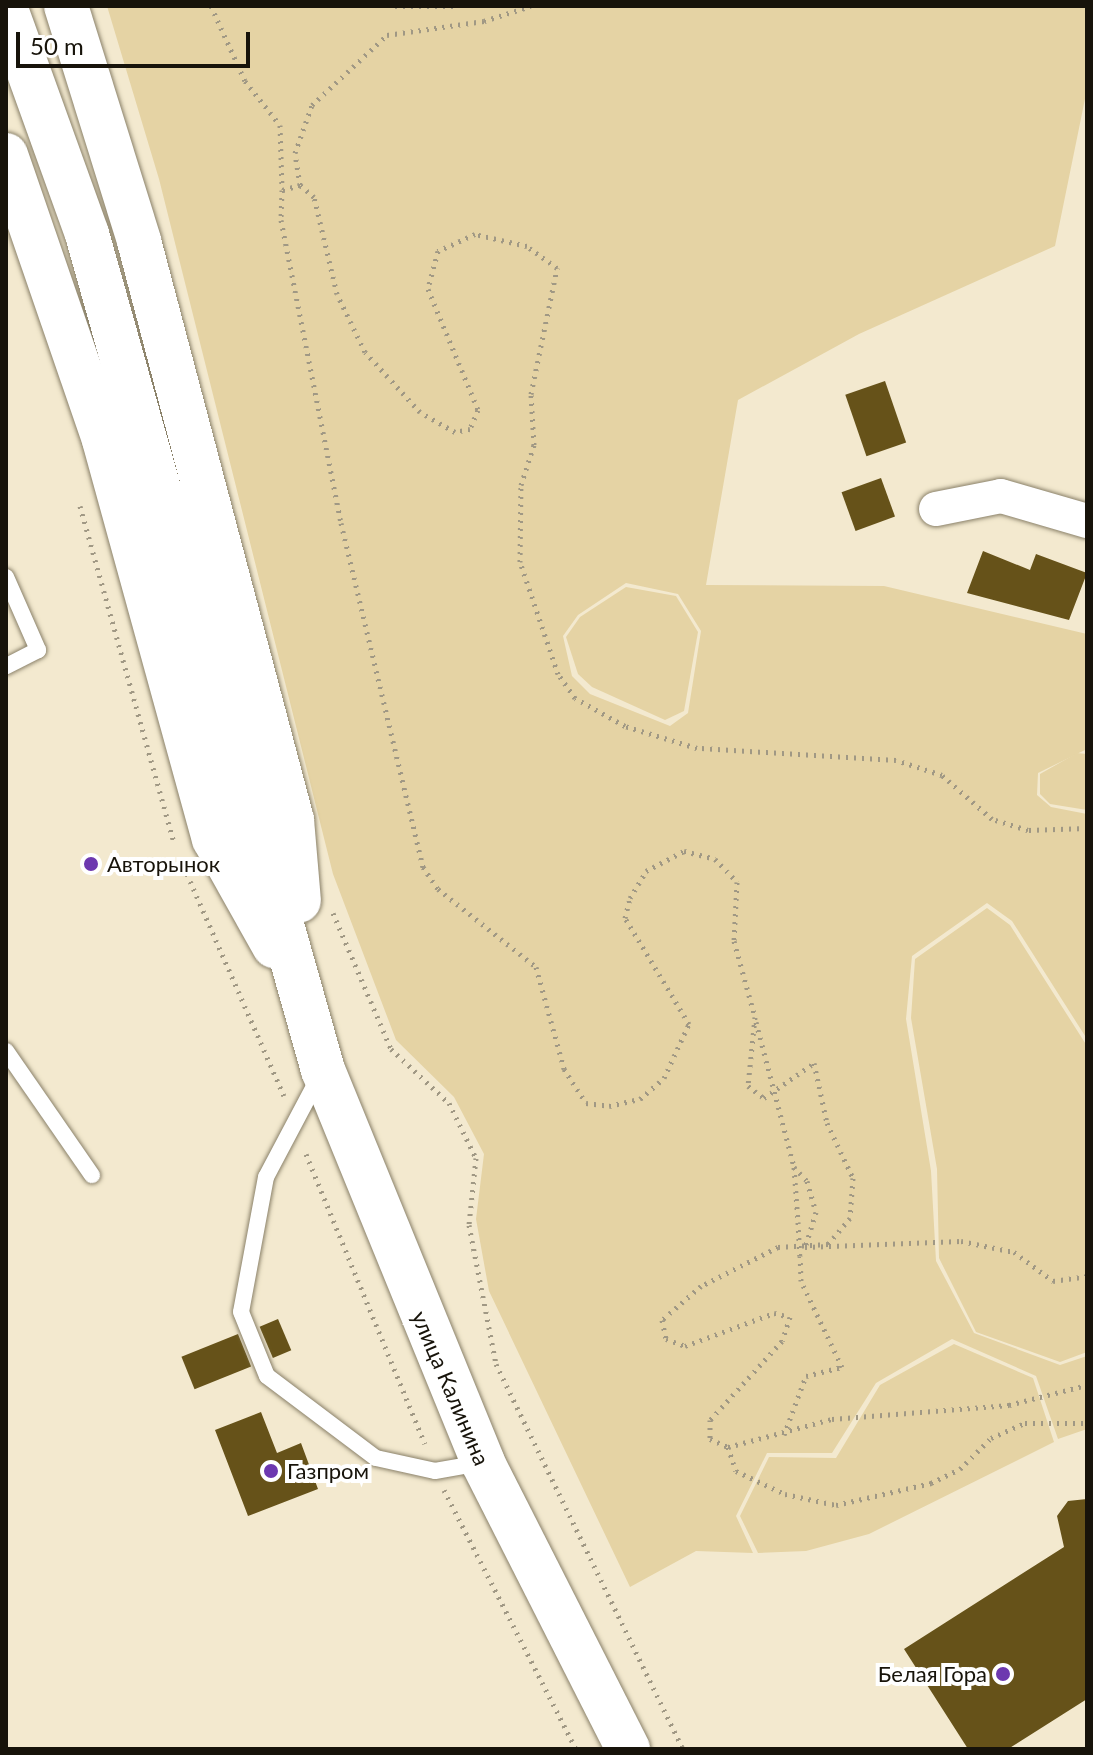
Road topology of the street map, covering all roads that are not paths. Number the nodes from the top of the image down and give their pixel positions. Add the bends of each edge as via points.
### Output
1 (6, 9) edge
2 (72, 13) edge
3 (6, 156) edge
4 (936, 509) dead end
5 (1087, 521) edge
6 (6, 577) edge
7 (6, 666) edge
8 (310, 1011) junction
9 (6, 1051) edge
10 (323, 1070) junction
11 (92, 1175) dead end
12 (483, 1463) junction
13 (628, 1749) edge

1 - 8 main road via 87,234
2 - 8 main road via 292,820
3 - 8 main road via 104,440 214,839
4 - 5 street via 1001,496
6 - 7 lane via 38,650
8 - 10 main road, улица Калинина
9 - 11 lane
10 - 12 main road, улица Калинина
10 - 12 lane via 266,1177 241,1312 267,1376 376,1458 435,1471
12 - 13 main road, улица Калинина

